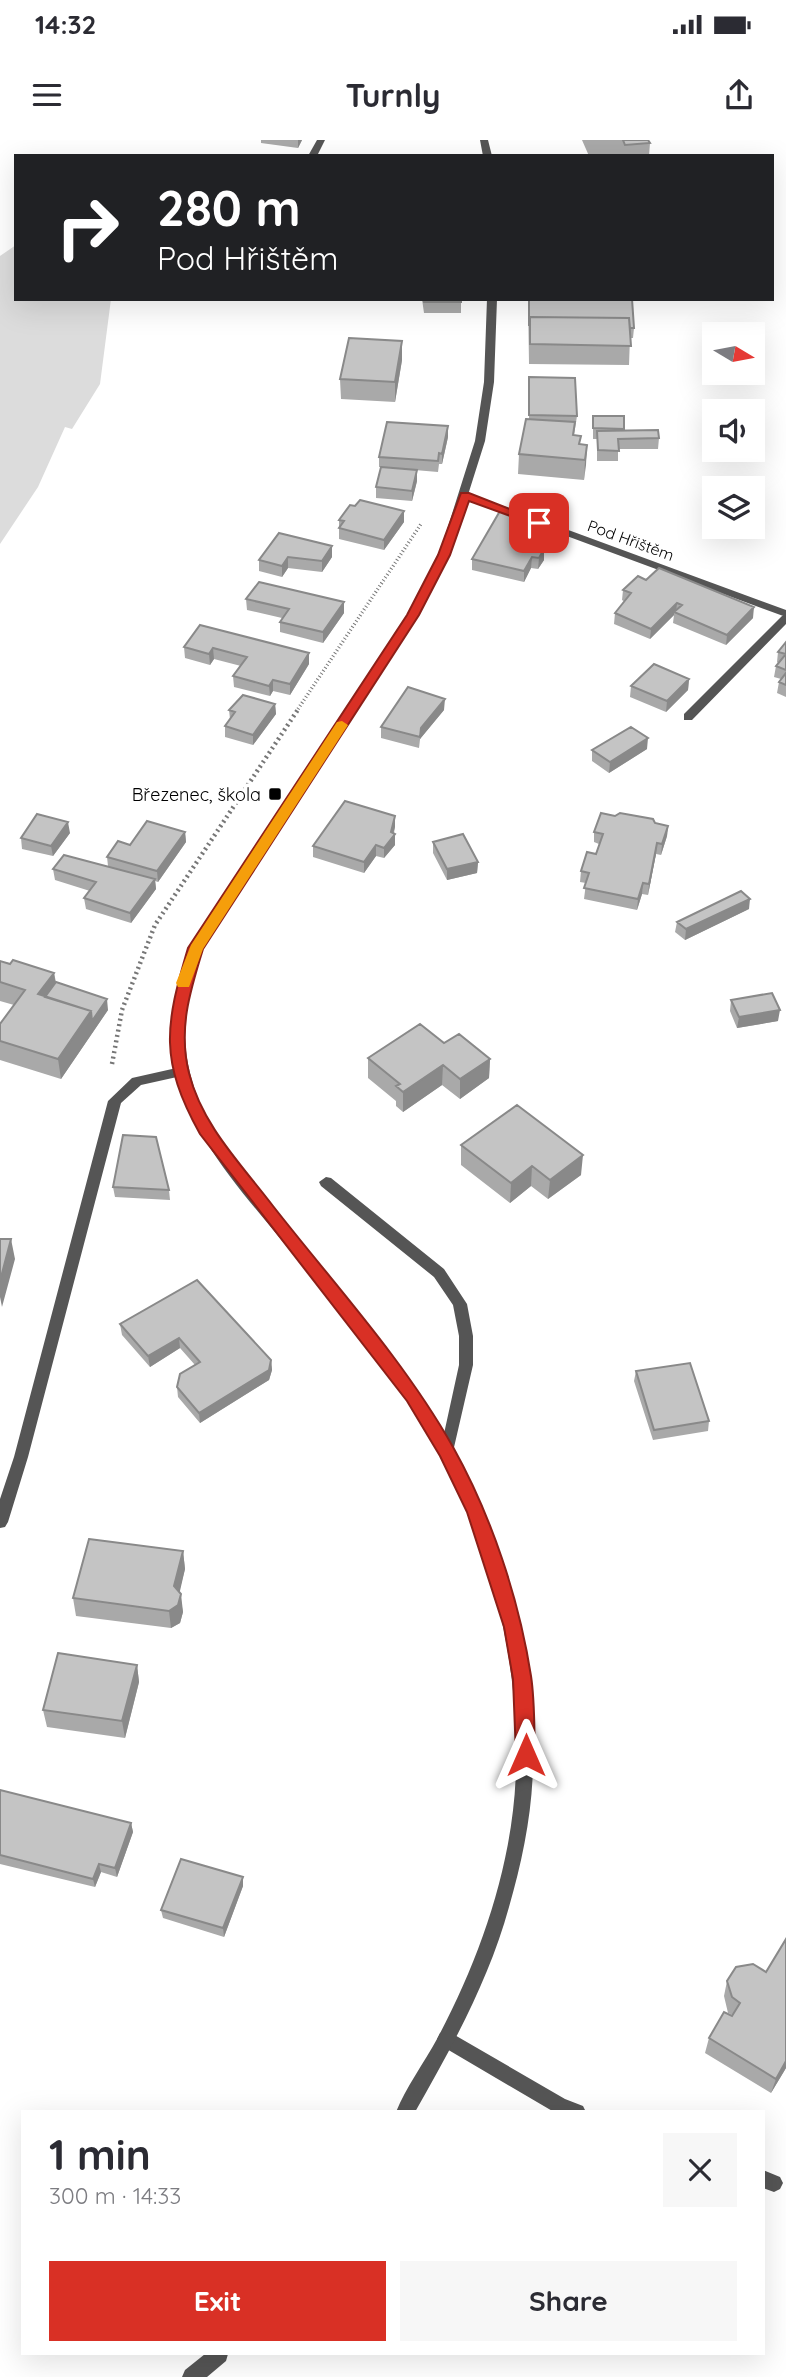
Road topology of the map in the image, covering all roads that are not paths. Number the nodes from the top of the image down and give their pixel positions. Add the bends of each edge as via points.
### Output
1 (492, 301) edge
2 (465, 495) junction
3 (786, 616) edge
4 (688, 717) dead end
5 (181, 1072) junction
6 (326, 1182) dead end
7 (447, 1452) junction
8 (0, 1522) edge
9 (446, 2039) junction
10 (406, 2110) edge
11 (571, 2110) edge
12 (218, 2355) edge
13 (192, 2377) edge

1 - 2 street via 489,382
2 - 3 street, Pod Hřištěm
2 - 5 street via 444,555 413,615 196,948 178,1009
3 - 4 street
5 - 7 street via 191,1102 225,1158 413,1397
5 - 8 street via 137,1082 120,1094 110,1113
6 - 7 street via 439,1273 460,1304 466,1366
7 - 9 street via 476,1512 506,1601 522,1679 527,1736 516,1853 502,1907 484,1960
9 - 10 street
9 - 11 street
12 - 13 street

